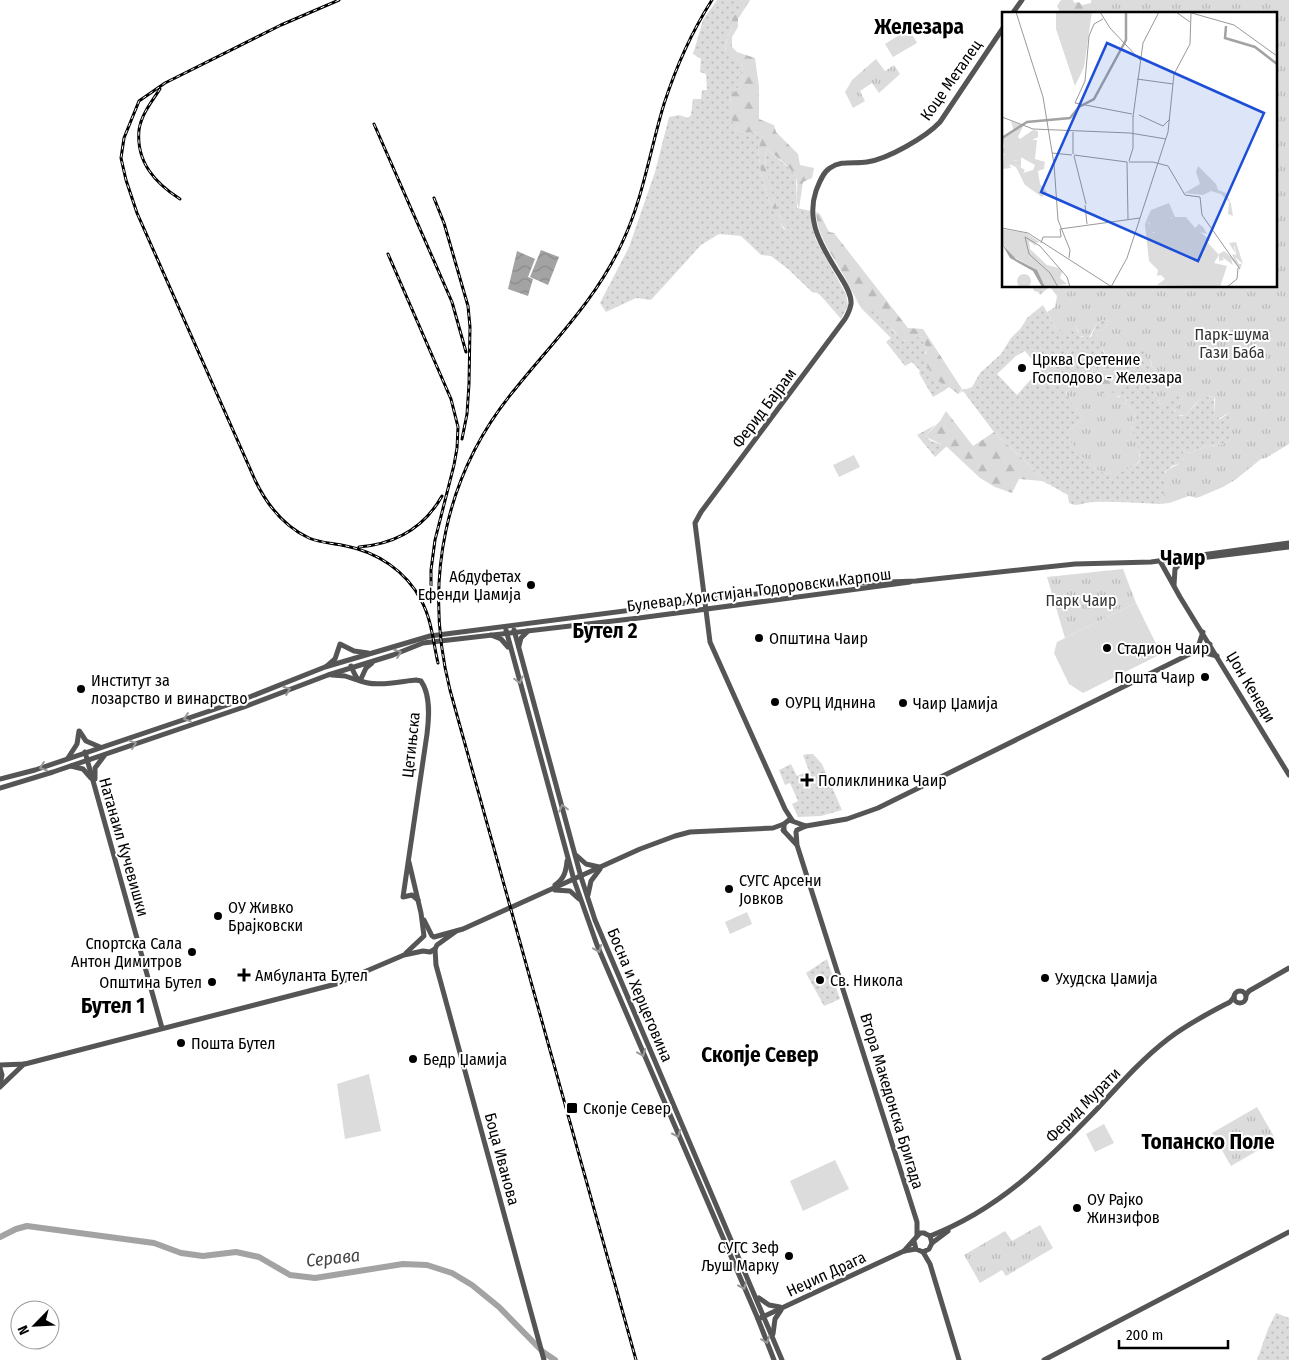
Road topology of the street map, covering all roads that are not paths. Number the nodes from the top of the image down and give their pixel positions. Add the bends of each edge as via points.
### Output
1 (1022, 0) edge
2 (1013, 12) edge
3 (1002, 29) edge
4 (831, 167) joint
5 (1289, 545) edge
6 (1183, 560) junction
7 (1160, 561) junction
8 (916, 581) junction
9 (1174, 586) junction
10 (705, 601) junction
11 (706, 609) junction
12 (531, 626) junction
13 (513, 629) junction
14 (506, 630) junction
15 (1203, 632) junction
16 (488, 635) junction
17 (1210, 644) junction
18 (519, 649) junction
19 (1197, 650) junction
20 (374, 653) junction
21 (512, 653) junction
22 (1217, 656) junction
23 (348, 660) junction
24 (377, 660) junction
25 (325, 667) junction
26 (351, 667) junction
27 (328, 675) junction
28 (360, 681) junction
29 (101, 747) junction
30 (85, 752) junction
31 (106, 754) junction
32 (68, 758) junction
33 (87, 760) junction
34 (70, 766) junction
35 (1289, 775) edge
36 (0, 779) edge
37 (0, 788) edge
38 (96, 792) junction
39 (785, 809) junction
40 (794, 821) junction
41 (785, 823) junction
42 (806, 826) junction
43 (773, 828) junction
44 (796, 831) junction
45 (786, 832) junction
46 (797, 845) junction
47 (574, 851) junction
48 (567, 853) junction
49 (408, 859) junction
50 (602, 867) junction
51 (581, 876) junction
52 (574, 880) junction
53 (541, 894) junction
54 (588, 897) junction
55 (418, 900) junction
56 (581, 903) junction
57 (421, 913) junction
58 (455, 932) junction
59 (424, 936) junction
60 (433, 936) junction
61 (419, 942) junction
62 (436, 947) junction
63 (425, 952) junction
64 (404, 955) junction
65 (436, 965) junction
66 (1289, 968) edge
67 (1246, 993) junction
68 (1234, 1000) junction
69 (162, 1028) junction
70 (25, 1064) junction
71 (0, 1067) edge
72 (0, 1086) edge
73 (916, 1222) junction
74 (954, 1226) junction
75 (1289, 1232) edge
76 (927, 1234) junction
77 (917, 1235) junction
78 (914, 1241) junction
79 (932, 1242) junction
80 (916, 1249) junction
81 (926, 1250) junction
82 (904, 1251) junction
83 (756, 1297) junction
84 (783, 1307) junction
85 (765, 1316) junction
86 (758, 1319) junction
87 (773, 1336) junction
88 (544, 1360) edge
89 (774, 1360) edge
90 (782, 1360) edge
91 (959, 1360) edge
92 (1044, 1360) edge

1 - 2 street
3 - 4 street, Коце Металец via 931,131 876,160 844,162
4 - 10 street, Ферид Бајрам via 816,192 814,220 818,238 847,288 851,306 845,319 695,523
5 - 6 street
5 - 7 street
6 - 7 street
6 - 9 street via 1175,569
7 - 8 street, Булевар Христијан Тодоровски Карпош via 1054,566
7 - 9 street, Џон Кенеди
8 - 10 street, Булевар Христијан Тодоровски Карпош via 834,584
8 - 11 street, Булевар Христијан Тодоровски Карпош
9 - 15 street, Џон Кенеди
10 - 11 street, Ферид Бајрам
10 - 12 street, Булевар Христијан Тодоровски Карпош
11 - 12 street, Булевар Христијан Тодоровски Карпош
11 - 39 street, Ферид Бајрам via 710,642
12 - 13 street, Булевар Христијан Тодоровски Карпош
12 - 18 street via 521,638
13 - 14 street, Булевар Христијан Тодоровски Карпош
13 - 18 street, Босна и Херцеговина
14 - 16 street, Булевар Христијан Тодоровски Карпош
14 - 20 street, Булевар Христијан Тодоровски Карпош via 430,636
14 - 21 street, Босна и Херцеговина
15 - 17 street, Џон Кенеди
15 - 19 street
16 - 21 street via 501,639
24 -> 16 street, Булевар Христијан Тодоровски Карпош via 423,643
17 - 19 street
17 - 22 street, Џон Кенеди
47 -> 18 street, Босна и Херцеговина
19 - 22 street
19 - 42 street via 878,808 836,822
20 - 23 street, Булевар Христијан Тодоровски Карпош
20 - 25 street via 354,651 340,644 335,658
21 -> 48 street, Босна и Херцеговина
22 - 35 street, Џон Кенеди
23 - 25 street, Булевар Христијан Тодоровски Карпош
23 - 26 street
24 - 26 street, Булевар Христијан Тодоровски Карпош
24 - 28 street via 366,668
25 -> 29 street, Булевар Христијан Тодоровски Карпош via 242,700
26 - 27 street, Булевар Христијан Тодоровски Карпош
26 - 28 street
27 - 28 street
31 -> 27 street, Булевар Христијан Тодоровски Карпош
28 - 49 street, Цетињска via 416,680 421,681 425,691 429,717
29 - 30 street, Булевар Христијан Тодоровски Карпош
29 - 32 street via 86,741 79,731 77,744
30 - 32 street, Булевар Христијан Тодоровски Карпош
30 - 33 street, Натанаил Кучевишки
31 - 33 street, Булевар Христијан Тодоровски Карпош
31 - 38 street via 95,768
32 -> 36 street, Булевар Христијан Тодоровски Карпош
33 - 34 street, Булевар Христијан Тодоровски Карпош
33 - 38 street, Натанаил Кучевишки
34 - 37 street, Булевар Христијан Тодоровски Карпош
34 - 38 street via 86,772
38 - 69 street, Натанаил Кучевишки
39 - 40 street
39 - 41 street
40 - 41 street
40 - 42 street
40 - 44 street, Втора Македонска Бригада
41 - 43 street
41 - 45 street
42 - 44 street
43 - 45 street
43 - 50 street via 690,832 640,849
44 - 45 street
44 - 46 street, Втора Македонска Бригада
45 - 46 street, Втора Македонска Бригада
46 - 73 street, Втора Македонска Бригада
47 - 50 street via 586,864
47 - 51 street, Босна и Херцеговина
48 - 52 street, Босна и Херцеговина
48 - 53 street via 567,868 562,878
49 - 55 street
49 - 55 street, Цетињска via 403,897 412,895
50 - 51 street
50 - 54 street via 591,881
51 - 52 street
51 - 54 street, Босна и Херцеговина
52 - 53 street
52 - 56 street, Босна и Херцеговина
53 - 56 street via 565,890 574,894
53 - 58 street
54 - 83 street, Босна и Херцеговина via 611,959
55 - 57 street
56 -> 86 street, Босна и Херцеговина
57 - 59 street
57 - 60 street
58 - 60 street
58 - 62 street
59 - 60 street
59 - 61 street
60 - 62 street
61 - 63 street
61 - 64 street
62 - 63 street
62 - 65 street, Боца Иванова
63 - 64 street
63 - 65 street, Боца Иванова
64 - 69 street via 336,984
65 - 88 street, Боца Иванова
66 - 67 street
67 - 68 street via 1237,991
67 - 68 street via 1243,1002
68 - 74 street, Ферид Мурати via 1167,1040 1029,1176 993,1204
69 - 70 street
70 - 71 street
70 - 72 street
71 - 72 street
73 - 76 street, Втора Македонска Бригада
73 - 77 street, Втора Македонска Бригада
74 - 76 street, Ферид Мурати
74 - 79 street, Ферид Мурати
75 - 92 street
76 - 77 street
76 - 79 street
77 - 78 street
78 - 80 street
78 - 82 street, Неџип Драга
79 - 81 street
80 - 81 street
80 - 82 street, Неџип Драга
81 - 91 street
82 - 84 street, Неџип Драга
83 - 84 street via 769,1305
83 - 85 street, Босна и Херцеговина
84 - 85 street, Неџип Драга
84 - 87 street via 775,1319
85 - 86 street, Неџип Драга
85 - 87 street, Босна и Херцеговина
86 -> 89 street, Босна и Херцеговина
87 - 90 street, Босна и Херцеговина

